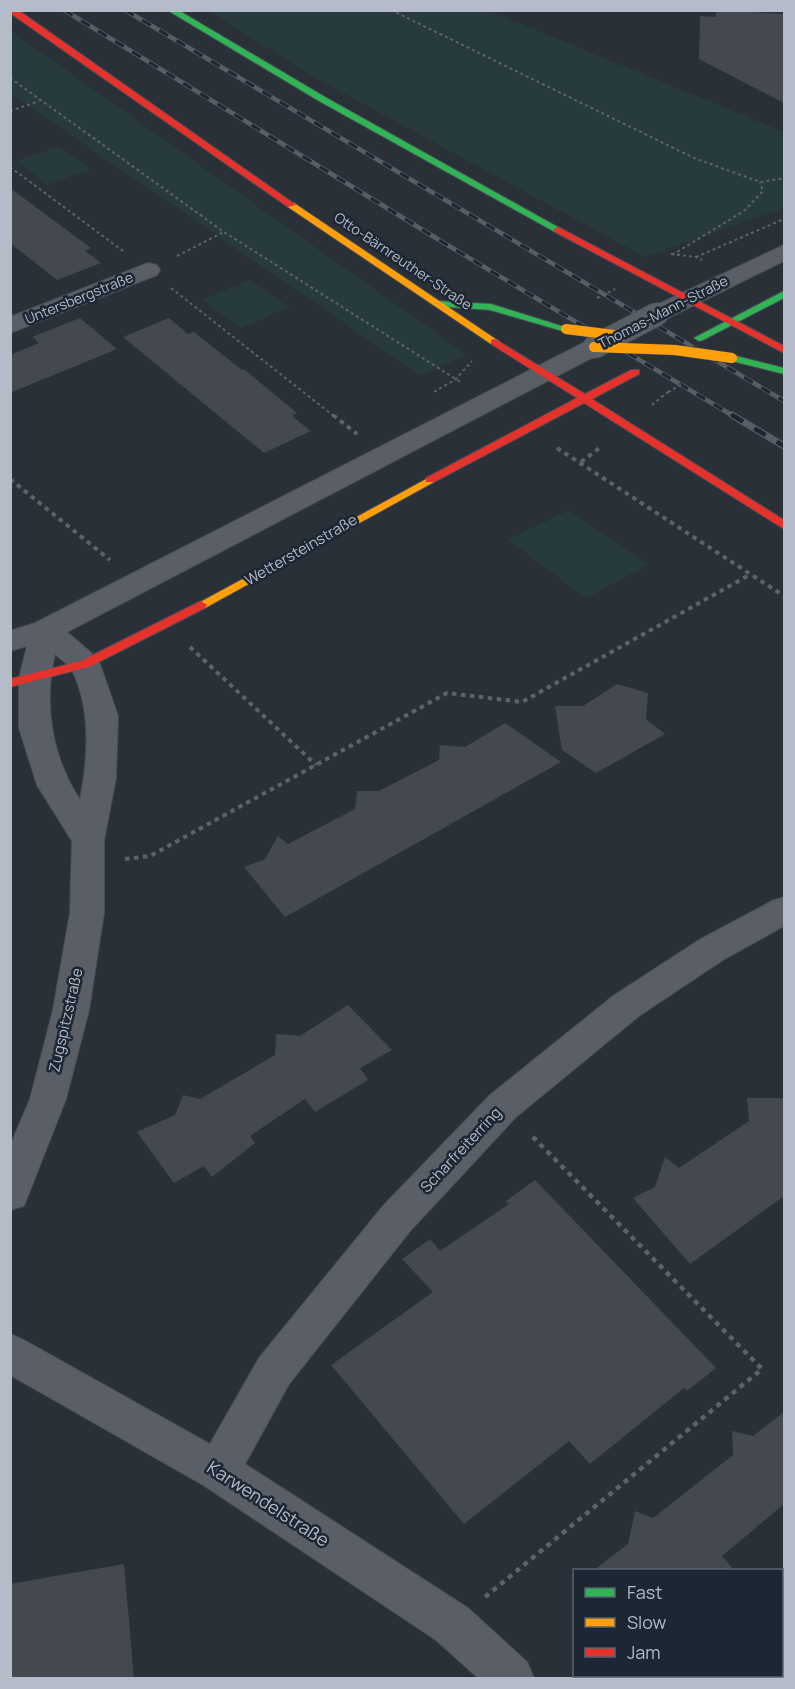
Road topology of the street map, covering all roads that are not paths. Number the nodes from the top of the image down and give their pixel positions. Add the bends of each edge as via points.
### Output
1 (12, 10) edge
2 (171, 10) edge
3 (784, 252) edge
4 (148, 270) road end
5 (784, 294) edge
6 (686, 299) junction
7 (438, 304) junction
8 (731, 322) junction
9 (10, 326) edge
10 (699, 338) junction
11 (605, 341) junction
12 (675, 350) junction
13 (784, 350) edge
14 (784, 371) edge
15 (543, 373) junction
16 (584, 399) junction
17 (784, 525) edge
18 (46, 630) junction
19 (10, 641) edge
20 (85, 664) junction
21 (22, 680) edge
22 (88, 851) junction
23 (784, 910) edge
24 (10, 1194) edge
25 (10, 1353) edge
26 (219, 1471) junction
27 (511, 1678) edge

1 - 7 main road, Otto-Bärnreuther-Straße
2 - 6 main road via 394,141
3 - 6 street, Thomas-Mann-Straße
4 - 9 street, Untersbergstraße
5 - 8 main road
6 - 8 main road
6 - 11 street, Thomas-Mann-Straße, bridge
7 - 11 main road, bridge via 491,307
7 - 15 main road, Otto-Bärnreuther-Straße
8 - 10 main road
8 - 13 main road
10 - 11 main road
10 - 12 main road
11 - 12 main road, bridge
11 - 15 street, Thomas-Mann-Straße
12 - 14 main road, bridge
12 - 16 main road
15 - 16 main road, Otto-Bärnreuther-Straße
15 - 18 street
16 - 17 main road, Otto-Bärnreuther-Straße
16 - 20 main road, Wettersteinstraße via 327,534 260,575
18 - 19 street
18 - 20 street
18 - 21 street
20 - 21 main road, Wettersteinstraße
20 - 22 street, Zugspitzstraße via 102,716 100,778
21 - 22 street via 53,785
22 - 24 street, Zugspitzstraße via 87,913 71,1010 48,1099
23 - 26 street, Scharfreiterring via 626,1006 502,1106 397,1218 274,1371
25 - 26 street, Karwendelstraße
26 - 27 street, Karwendelstraße via 452,1624

